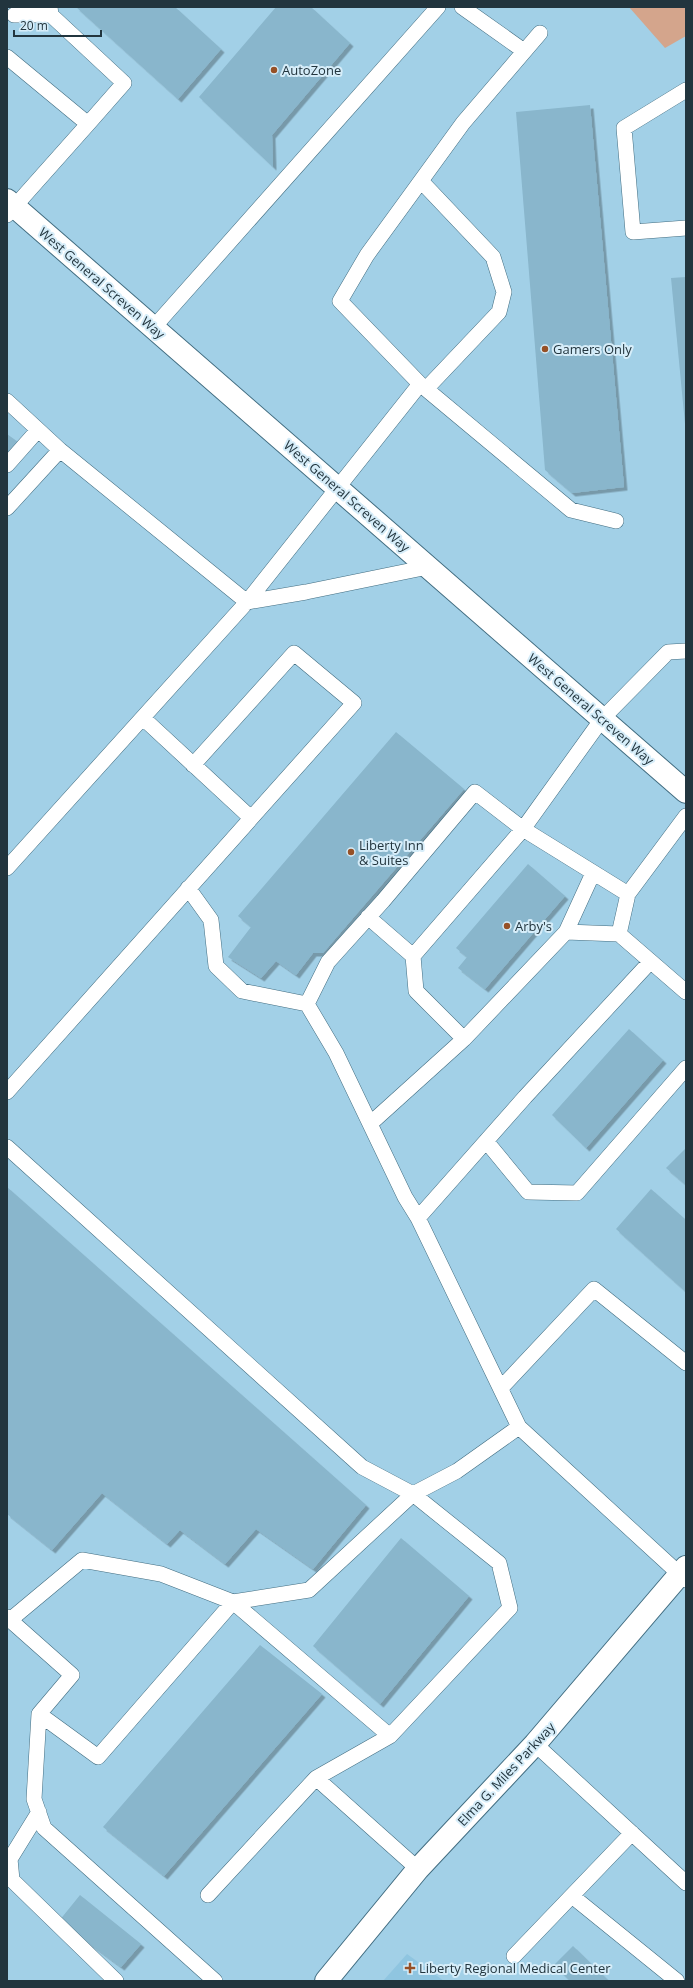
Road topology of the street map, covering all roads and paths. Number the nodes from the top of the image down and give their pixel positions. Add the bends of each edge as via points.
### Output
1 (438, 7) edge
2 (462, 7) edge
3 (50, 11) edge
4 (12, 12) edge
5 (540, 33) dead end
6 (524, 52) junction
7 (7, 56) edge
8 (686, 90) edge
9 (88, 124) junction
10 (421, 181) junction
11 (10, 207) edge
12 (686, 228) edge
13 (154, 327) junction
14 (423, 387) junction
15 (7, 401) edge
16 (38, 430) junction
17 (60, 450) junction
18 (7, 465) edge
19 (338, 488) junction
20 (7, 508) edge
21 (616, 521) dead end
22 (428, 567) junction
23 (248, 602) junction
24 (686, 651) edge
25 (143, 718) junction
26 (602, 719) junction
27 (193, 764) junction
28 (686, 792) edge
29 (686, 816) edge
30 (252, 818) junction
31 (523, 829) junction
32 (7, 868) edge
33 (592, 873) junction
34 (188, 888) junction
35 (628, 894) junction
36 (368, 918) junction
37 (566, 932) junction
38 (619, 934) junction
39 (413, 956) junction
40 (650, 962) junction
41 (686, 992) edge
42 (307, 1004) junction
43 (464, 1039) junction
44 (686, 1068) edge
45 (7, 1092) edge
46 (371, 1123) junction
47 (486, 1141) junction
48 (7, 1147) edge
49 (418, 1218) junction
50 (686, 1364) edge
51 (500, 1388) junction
52 (519, 1427) junction
53 (413, 1494) junction
54 (684, 1574) edge
55 (233, 1602) junction
56 (8, 1618) edge
57 (39, 1714) junction
58 (390, 1736) junction
59 (535, 1744) junction
60 (316, 1778) junction
61 (39, 1812) junction
62 (632, 1833) junction
63 (418, 1869) junction
64 (686, 1883) edge
65 (208, 1895) dead end
66 (572, 1896) junction
67 (514, 1956) dead end
68 (116, 1981) edge
69 (215, 1981) edge
70 (326, 1981) edge
71 (677, 1981) edge

1 - 13 lane
2 - 6 lane
3 - 4 lane
3 - 9 lane via 124,82
5 - 6 lane
6 - 10 lane via 464,123
7 - 9 lane
8 - 12 lane via 624,128 633,232
9 - 11 lane
10 - 14 lane via 367,255 340,301
10 - 14 lane via 493,257 504,292 499,312
11 - 13 main road, West General Screven Way
13 - 19 main road, West General Screven Way
14 - 19 lane
14 - 21 lane via 571,510
15 - 16 lane
16 - 17 lane
16 - 18 lane
17 - 20 lane
17 - 23 lane
19 - 22 main road, West General Screven Way
19 - 23 lane
22 - 23 lane
22 - 26 main road, West General Screven Way
23 - 25 lane
24 - 26 lane via 668,652
25 - 27 lane
25 - 32 lane
26 - 28 main road, West General Screven Way
26 - 31 lane
27 - 30 lane
27 - 30 lane via 294,653 354,703
29 - 35 lane
30 - 34 lane
31 - 33 lane
31 - 36 lane via 475,792
31 - 39 lane
33 - 35 lane
33 - 37 lane
34 - 42 lane via 211,920 216,966 242,991
34 - 45 lane
35 - 38 lane
36 - 39 lane
36 - 42 lane via 328,962
37 - 38 lane
37 - 43 lane
38 - 40 lane
39 - 43 lane via 416,991
40 - 41 lane
40 - 47 lane
42 - 46 lane via 336,1053
43 - 46 lane
44 - 47 lane via 577,1193 528,1192
46 - 49 lane via 405,1197
47 - 49 lane
48 - 53 lane via 362,1468
49 - 51 lane
50 - 51 lane via 594,1289
51 - 52 lane
52 - 53 lane via 457,1471
52 - 54 lane
53 - 55 lane via 308,1590
53 - 58 lane via 499,1563 510,1608
54 - 59 main road, Elma G. Miles Parkway
55 - 56 lane via 161,1574 82,1560
55 - 57 lane via 98,1757
55 - 58 lane
56 - 57 lane via 72,1675
57 - 61 lane via 34,1799
58 - 60 lane
59 - 62 lane
59 - 63 main road, Elma G. Miles Parkway
60 - 63 lane
60 - 65 lane
61 - 68 lane via 10,1858 12,1880
61 - 69 lane via 44,1828
62 - 64 lane
62 - 66 lane
63 - 70 main road, Elma G. Miles Parkway
66 - 67 lane
66 - 71 lane

